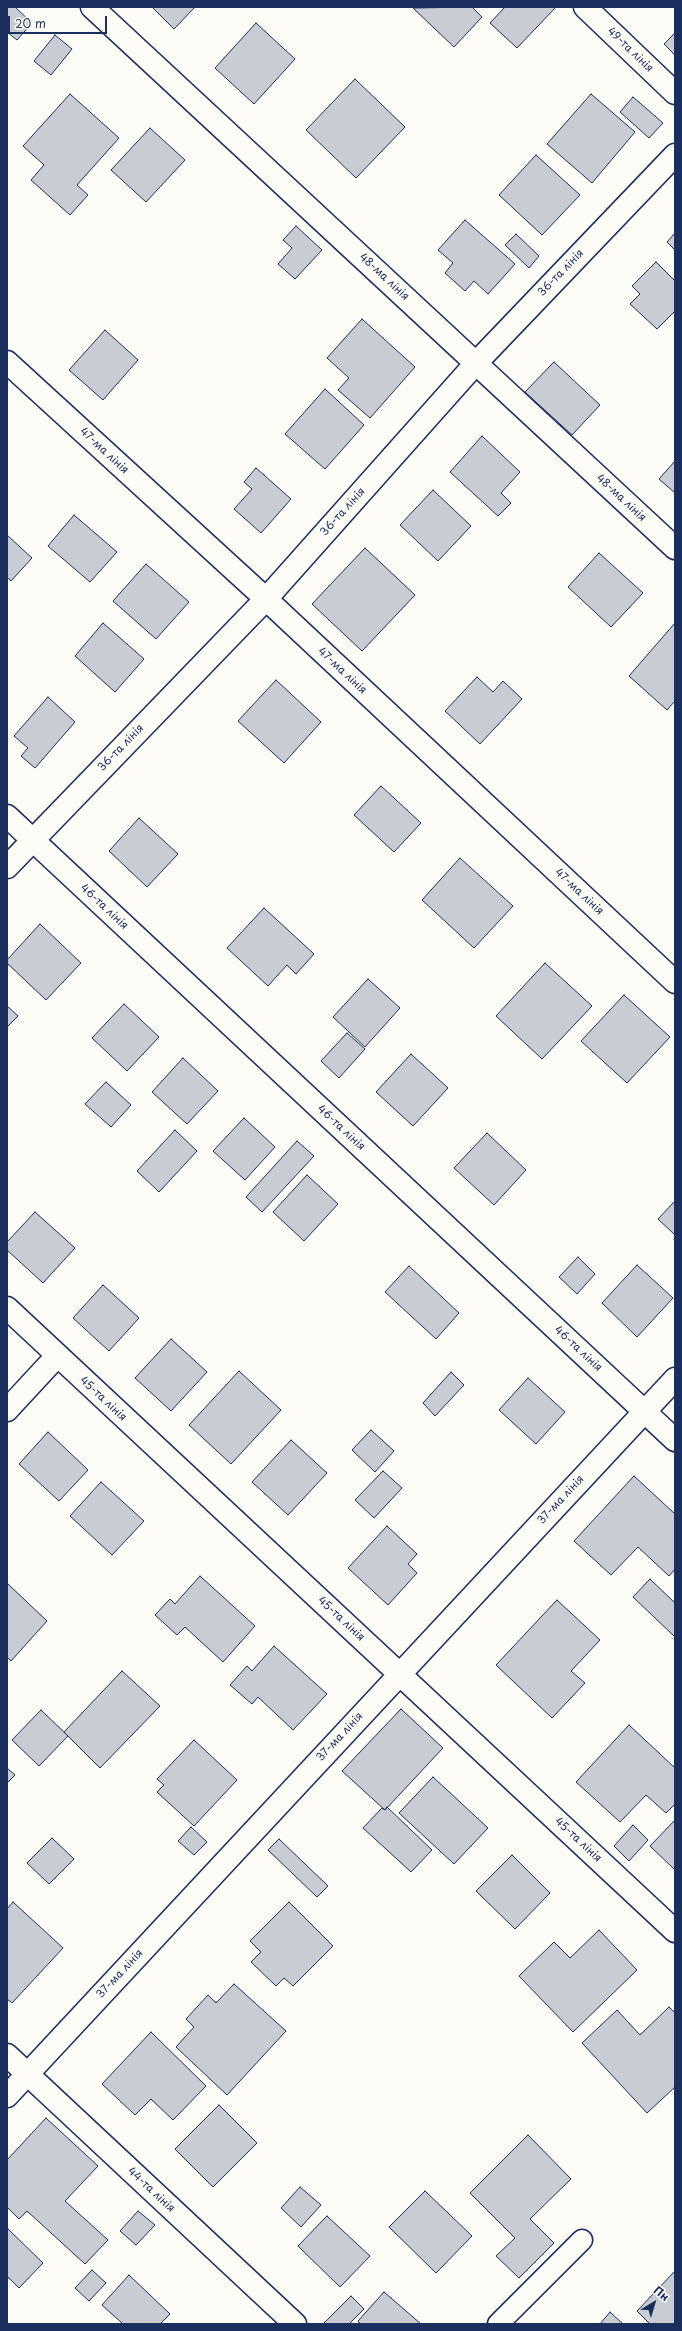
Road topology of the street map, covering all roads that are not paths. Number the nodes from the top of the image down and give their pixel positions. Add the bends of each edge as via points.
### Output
1 (92, 7) edge
2 (585, 7) edge
3 (675, 93) edge
4 (675, 155) edge
5 (7, 362) edge
6 (477, 362) junction
7 (675, 548) edge
8 (266, 599) junction
9 (7, 816) edge
10 (32, 840) junction
11 (7, 867) edge
12 (675, 982) edge
13 (7, 1308) edge
14 (57, 1356) junction
15 (675, 1379) edge
16 (7, 1410) edge
17 (644, 1410) junction
18 (675, 1440) edge
19 (399, 1673) junction
20 (675, 1930) edge
21 (7, 2055) edge
22 (27, 2074) junction
23 (7, 2096) edge
24 (582, 2240) dead end
25 (295, 2324) edge
26 (498, 2324) edge

1 - 6 street, 48-ма лінія
2 - 3 street, 49-та лінія
4 - 6 street, 36-та лінія
5 - 8 street, 47-ма лінія
6 - 7 street, 48-ма лінія
6 - 8 street, 36-та лінія
8 - 10 street, 36-та лінія
8 - 12 street, 47-ма лінія
9 - 10 street, 46-та лінія
10 - 11 street, 36-та лінія
10 - 17 street, 46-та лінія
13 - 14 street, 45-та лінія
14 - 16 street
14 - 19 street, 45-та лінія
15 - 17 street, 37-ма лінія
17 - 18 street, 46-та лінія
17 - 19 street, 37-ма лінія
19 - 20 street, 45-та лінія
19 - 22 street, 37-ма лінія
21 - 22 street, 44-та лінія
22 - 23 street, 37-ма лінія
22 - 25 street, 44-та лінія
24 - 26 lane

